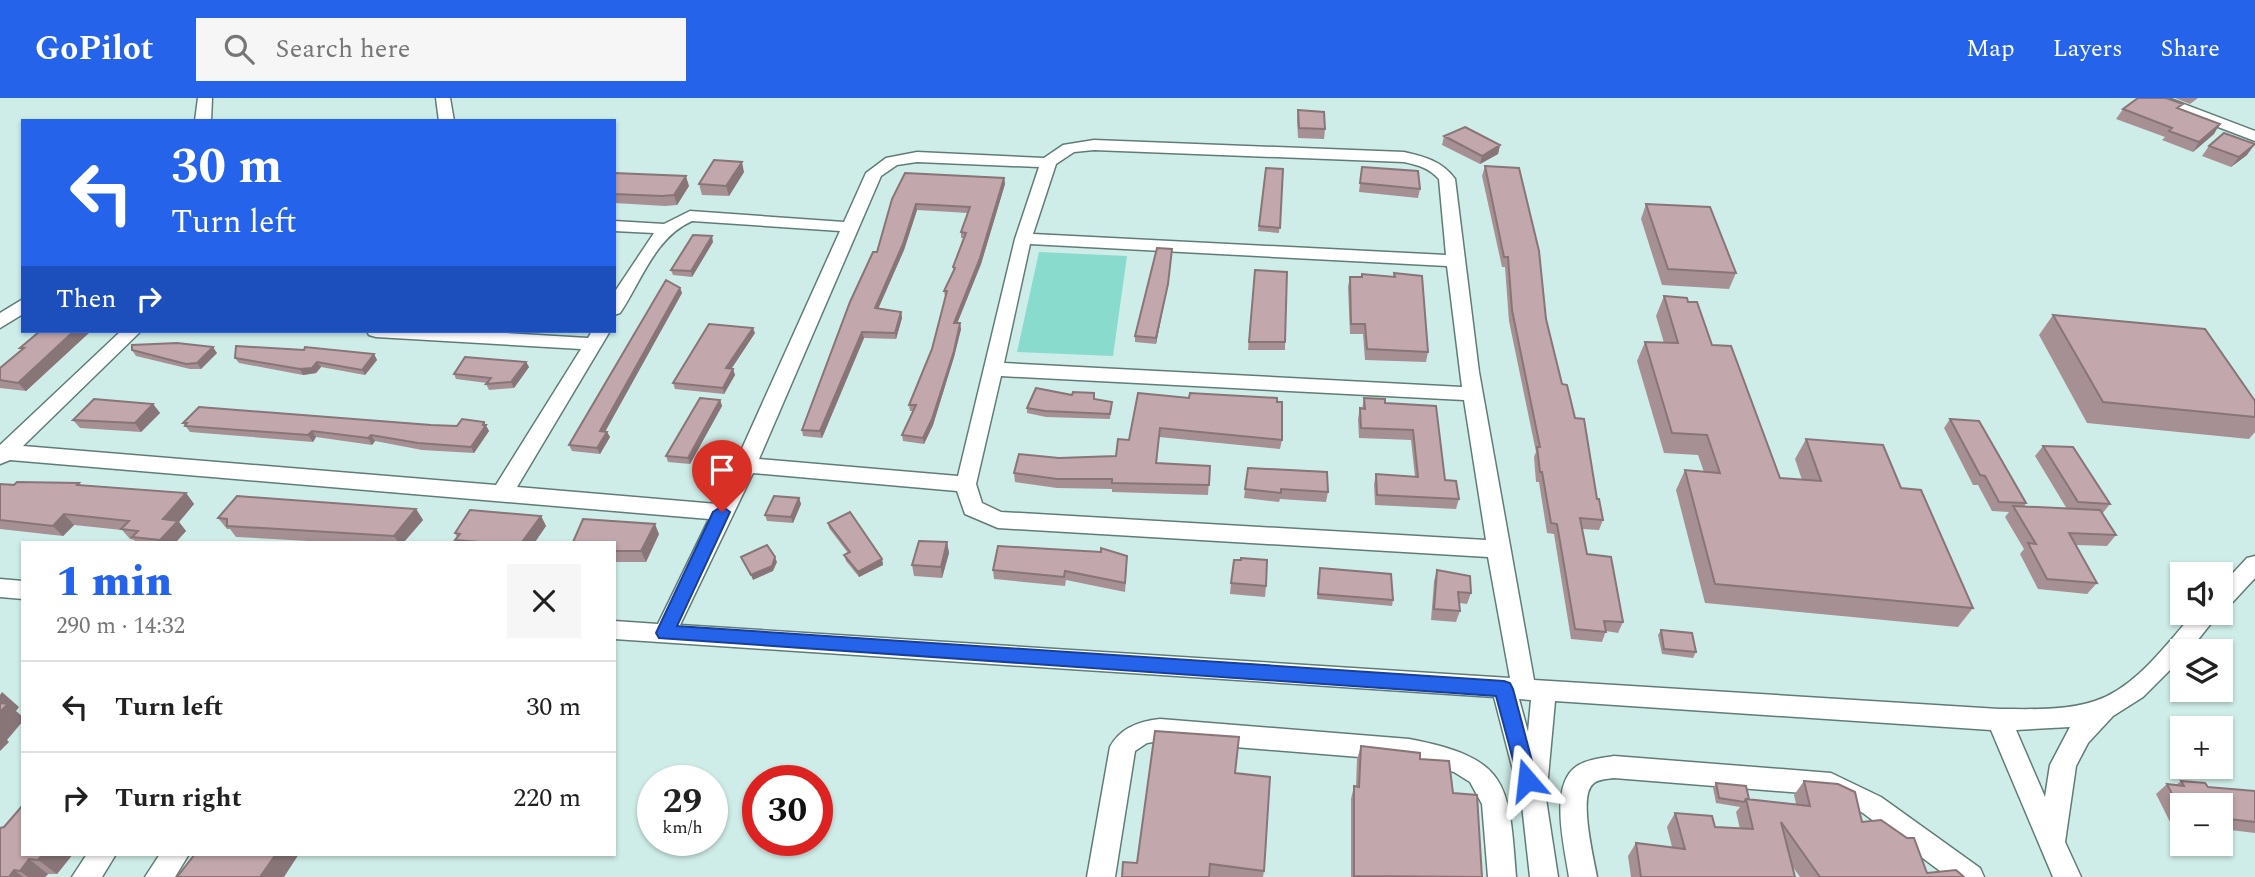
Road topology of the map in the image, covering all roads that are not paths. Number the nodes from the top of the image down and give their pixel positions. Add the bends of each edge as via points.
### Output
1 (205, 98) edge
2 (443, 98) edge
3 (2155, 98) edge
4 (203, 119) edge
5 (447, 119) edge
6 (2255, 136) edge
7 (1048, 163) junction
8 (616, 226) edge
9 (851, 227) junction
10 (665, 229) junction
11 (1023, 239) junction
12 (1454, 261) junction
13 (21, 306) edge
14 (616, 306) edge
15 (0, 322) edge
16 (130, 333) edge
17 (450, 333) edge
18 (597, 337) edge
19 (992, 369) junction
20 (1472, 394) junction
21 (2, 455) edge
22 (746, 466) junction
23 (966, 484) junction
24 (503, 492) junction
25 (722, 512) junction
26 (1497, 549) junction
27 (2255, 564) edge
28 (2233, 587) edge
29 (0, 588) edge
30 (21, 590) edge
31 (2197, 625) edge
32 (616, 630) edge
33 (665, 633) junction
34 (1524, 690) junction
35 (2105, 708) junction
36 (1999, 720) junction
37 (1535, 805) junction
38 (2052, 843) junction
39 (102, 856) edge
40 (175, 856) edge
41 (86, 877) edge
42 (159, 877) edge
43 (1101, 877) edge
44 (1502, 877) edge
45 (1544, 877) edge
46 (1583, 877) edge
47 (1970, 877) edge
48 (2067, 877) edge

1 - 4 street
2 - 5 street
3 - 6 street
7 - 9 street via 916,157 892,161 874,173
7 - 11 street
7 - 12 street via 1055,153 1094,145 1423,160 1447,179
8 - 10 street
9 - 10 street via 690,216
9 - 22 street
10 - 14 street
11 - 12 street
11 - 19 street
12 - 20 street
13 - 15 street
16 - 21 street
17 - 18 street
18 - 24 street
19 - 20 street
19 - 23 street
20 - 26 street
21 - 24 street
22 - 23 street
22 - 25 street
23 - 26 street via 973,508 998,520
24 - 25 street
25 - 33 street
26 - 34 street
27 - 28 street
29 - 30 street
31 - 35 street via 2135,689
32 - 33 street
33 - 34 street
34 - 36 street
34 - 37 street
34 - 37 street via 1519,756
35 - 36 street via 2046,720
35 - 38 street via 2079,735 2063,765
36 - 38 street
37 - 45 street
38 - 48 street
39 - 41 street
40 - 42 street
43 - 44 street via 1123,747 1146,731 1160,730 1409,750 1469,765 1496,800
46 - 47 street via 1574,787 1596,769 1614,767 1831,784 1872,805

